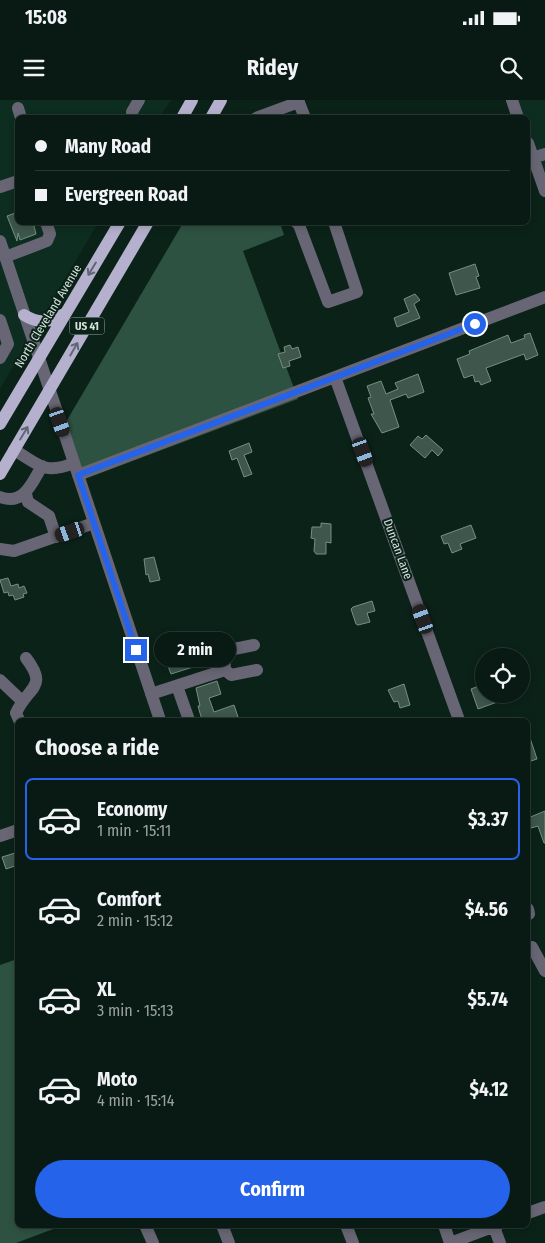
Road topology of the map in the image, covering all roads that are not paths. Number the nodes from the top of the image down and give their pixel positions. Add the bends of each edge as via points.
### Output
1 (139, 100) edge
2 (192, 100) edge
3 (221, 100) edge
4 (512, 100) edge
5 (299, 101) edge
6 (132, 112) dead end
7 (184, 115) edge
8 (213, 115) edge
9 (264, 115) edge
10 (303, 115) edge
11 (517, 115) edge
12 (530, 145) edge
13 (539, 156) edge
14 (15, 181) edge
15 (0, 187) edge
16 (545, 191) edge
17 (47, 225) edge
18 (118, 225) edge
19 (146, 225) edge
20 (298, 225) edge
21 (335, 225) edge
22 (2, 251) edge
23 (545, 297) edge
24 (66, 313) junction
25 (24, 315) junction
26 (0, 320) edge
27 (0, 358) edge
28 (38, 359) junction
29 (335, 377) junction
30 (49, 391) junction
31 (0, 424) edge
32 (14, 450) junction
33 (42, 466) junction
34 (76, 469) junction
35 (0, 474) edge
36 (26, 494) junction
37 (0, 496) edge
38 (94, 523) junction
39 (56, 536) junction
40 (0, 549) edge
41 (254, 645) dead end
42 (26, 658) dead end
43 (225, 670) junction
44 (257, 670) dead end
45 (0, 680) edge
46 (177, 686) junction
47 (151, 694) junction
48 (22, 701) junction
49 (18, 718) edge
50 (159, 718) edge
51 (188, 718) edge
52 (458, 718) edge
53 (15, 831) edge
54 (0, 836) edge
55 (532, 947) dead end
56 (545, 971) edge
57 (545, 1207) edge
58 (530, 1213) edge
59 (147, 1228) edge
60 (223, 1228) edge
61 (347, 1228) edge
62 (445, 1228) edge
63 (491, 1228) edge
64 (496, 1228) edge
65 (153, 1243) edge
66 (229, 1243) edge
67 (353, 1243) edge
68 (450, 1243) edge
69 (500, 1243) edge

1 - 6 street
2 - 7 main road
3 - 8 main road
4 - 11 street
5 - 9 street
5 - 10 street
12 - 13 street
13 - 16 street
14 - 15 street
17 - 22 street via 50,234 47,241
18 -> 24 main road, North Cleveland Avenue / US 41
30 -> 19 main road, US 41
20 - 21 street via 328,302 357,292
22 - 25 street
23 - 29 street
24 - 25 main road via 43,323
24 - 28 main road, North Cleveland Avenue / US 41
25 - 28 street
26 - 27 street via 8,344
28 - 30 street
28 - 31 main road, North Cleveland Avenue / US 41
29 - 34 street
29 - 52 street, Duncan Lane
32 -> 30 main road, US 41
30 - 34 street
32 - 33 street
32 - 35 main road, US 41
33 - 34 street via 52,470
33 - 36 street
34 - 38 street
36 - 37 street via 14,499
36 - 39 street via 28,502 49,516
38 - 39 street
38 - 47 street
39 - 40 street via 14,551
41 - 43 street via 224,651
42 - 48 street via 37,672 37,680
43 - 44 street via 231,674
43 - 46 street
45 - 48 street
46 - 47 street
46 - 51 street
47 - 50 street
48 - 49 street via 16,713
53 - 54 street
55 - 56 street
57 - 58 street
59 - 65 street
60 - 66 street
61 - 67 street
62 - 68 street
63 - 68 street
64 - 69 street

